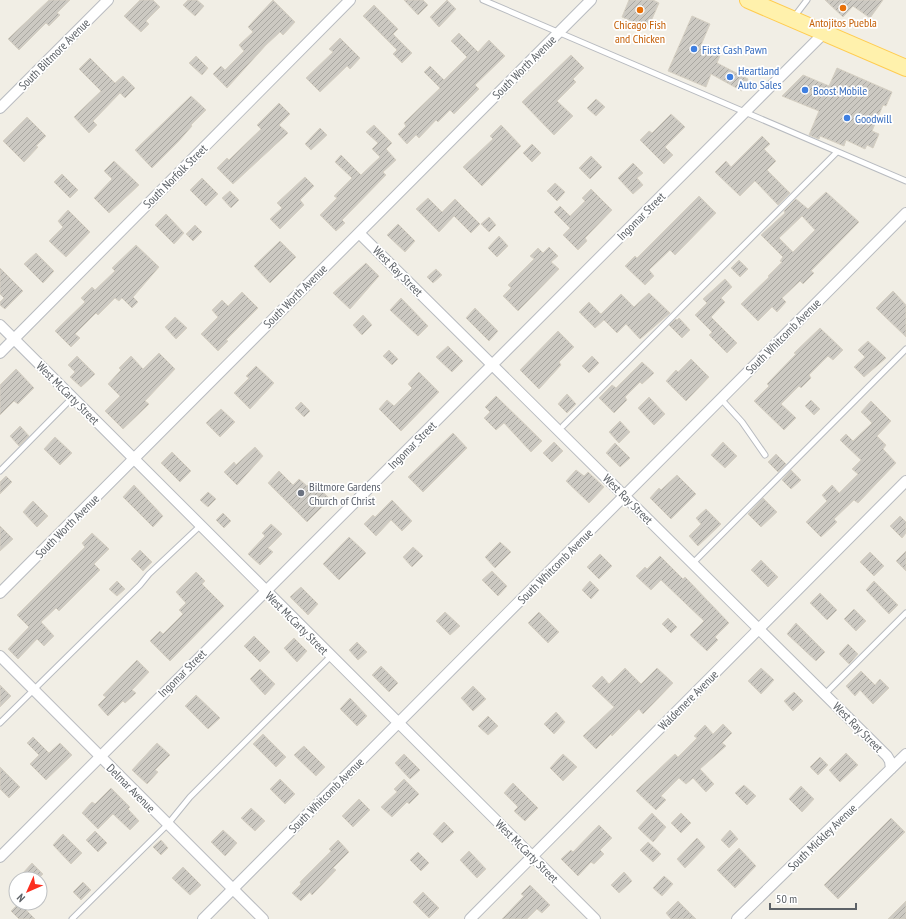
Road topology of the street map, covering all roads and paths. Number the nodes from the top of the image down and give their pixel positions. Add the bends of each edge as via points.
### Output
1 (108, 0) edge
2 (350, 0) edge
3 (483, 0) edge
4 (591, 0) edge
5 (748, 0) edge
6 (807, 0) edge
7 (792, 19) junction
8 (558, 33) junction
9 (824, 33) junction
10 (906, 68) edge
11 (0, 108) edge
12 (745, 112) junction
13 (837, 152) junction
14 (906, 181) edge
15 (906, 213) edge
16 (359, 232) junction
17 (0, 325) edge
18 (14, 339) junction
19 (906, 349) edge
20 (0, 353) edge
21 (492, 365) junction
22 (72, 398) junction
23 (721, 399) junction
24 (562, 426) dead end
25 (766, 455) dead end
26 (133, 459) junction
27 (0, 471) edge
28 (906, 480) edge
29 (624, 496) junction
30 (200, 526) junction
31 (693, 563) junction
32 (265, 590) junction
33 (0, 593) edge
34 (906, 613) edge
35 (759, 628) junction
36 (0, 656) edge
37 (331, 656) junction
38 (33, 689) junction
39 (825, 694) junction
40 (0, 723) edge
41 (398, 723) junction
42 (906, 754) edge
43 (100, 756) junction
44 (891, 770) junction
45 (168, 824) junction
46 (0, 857) edge
47 (532, 857) junction
48 (233, 889) junction
49 (72, 919) edge
50 (203, 919) edge
51 (263, 919) edge
52 (470, 919) edge
53 (595, 919) edge
54 (737, 919) edge

1 - 11 street, South Biltmore Avenue
2 - 18 street, South Norfolk Street
3 - 8 lane
4 - 8 street, South Worth Avenue
5 - 7 main road
6 - 7 lane
7 - 9 main road
8 - 12 lane
8 - 16 street, South Worth Avenue
9 - 10 main road
9 - 12 street, Ingomar Street
12 - 13 lane
12 - 21 street, Ingomar Street
13 - 14 lane
13 - 24 lane
15 - 23 street, South Whitcomb Avenue
16 - 21 street, West Ray Street
16 - 26 street, South Worth Avenue
17 - 18 street, West McCarty Street
18 - 20 street, South Norfolk Street
18 - 22 street, West McCarty Street
19 - 31 lane
21 - 29 street, West Ray Street
21 - 32 street, Ingomar Street
22 - 26 street, West McCarty Street
22 - 27 lane
23 - 25 lane
23 - 29 street, South Whitcomb Avenue
26 - 30 street, West McCarty Street
26 - 33 street, South Worth Avenue
28 - 35 street, Waldemere Avenue
29 - 31 street, West Ray Street
29 - 41 street, South Whitcomb Avenue
30 - 32 street, West McCarty Street
30 - 38 lane
31 - 35 street, West Ray Street
32 - 37 street, West McCarty Street
32 - 43 street, Ingomar Street
34 - 39 lane
35 - 39 street, West Ray Street
35 - 47 street, Waldemere Avenue
36 - 38 street, Delmar Avenue
37 - 41 street, West McCarty Street
37 - 45 lane via 190,797
38 - 40 lane
38 - 43 street, Delmar Avenue
39 - 44 street, West Ray Street via 887,756
41 - 47 street, West McCarty Street
41 - 48 street, South Whitcomb Avenue
42 - 44 street, South Mickley Avenue
43 - 45 street, Delmar Avenue
43 - 46 street, Ingomar Street
44 - 54 street, South Mickley Avenue
45 - 48 street, Delmar Avenue
45 - 49 lane
47 - 52 street, Waldemere Avenue
47 - 53 street, West McCarty Street
48 - 50 street, South Whitcomb Avenue
48 - 51 street, Delmar Avenue

